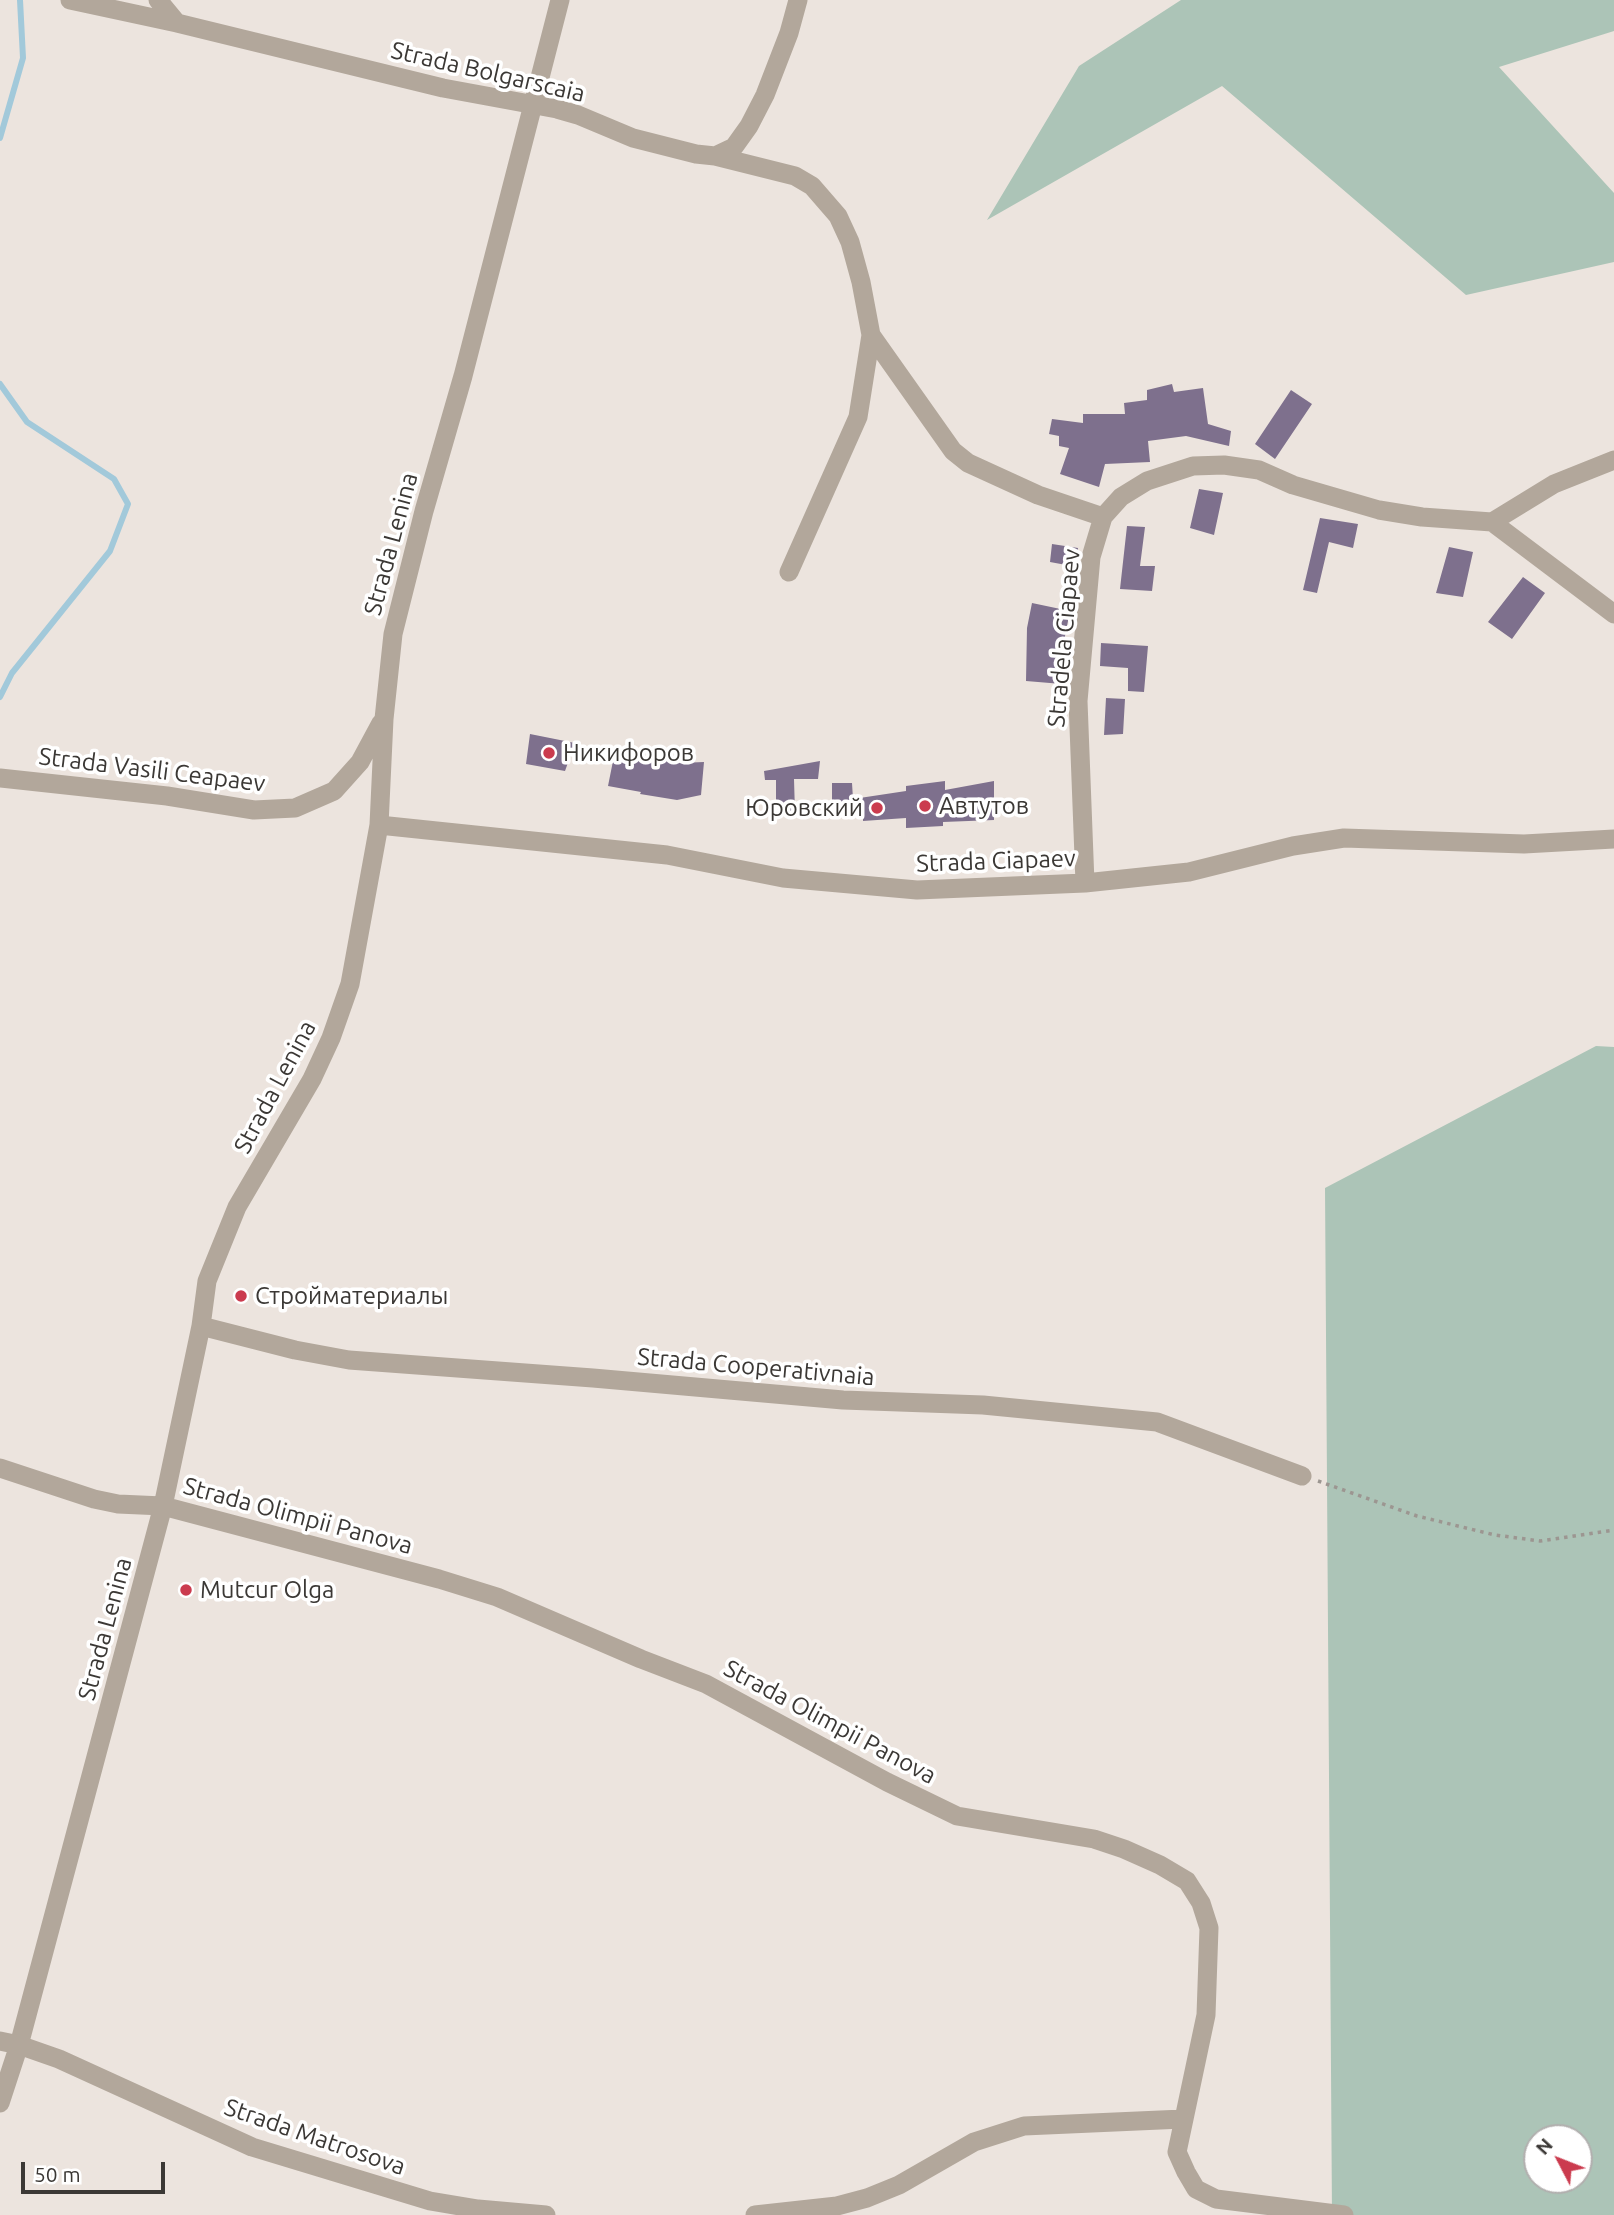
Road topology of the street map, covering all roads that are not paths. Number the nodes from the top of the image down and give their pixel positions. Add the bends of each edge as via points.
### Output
1 (158, 0) edge
2 (560, 0) edge
3 (798, 0) edge
4 (72, 1) edge
5 (177, 23) junction
6 (533, 105) junction
7 (715, 156) junction
8 (871, 335) junction
9 (1614, 460) edge
10 (1103, 516) junction
11 (1492, 523) junction
12 (789, 572) dead end
13 (1614, 614) edge
14 (384, 719) junction
15 (8, 779) edge
16 (379, 825) junction
17 (1614, 839) edge
18 (1085, 883) junction
19 (201, 1326) junction
20 (0, 1468) edge
21 (1302, 1476) road end
22 (163, 1506) junction
23 (10, 2043) edge
24 (0, 2103) edge
25 (1183, 2119) junction
26 (546, 2215) edge
27 (755, 2215) edge
28 (1344, 2215) edge

1 - 5 street
2 - 6 street, Strada Lenina
3 - 7 street via 749,127 734,147
4 - 5 street, Strada Bolgarscaia
5 - 6 street, Strada Bolgarscaia via 443,88
6 - 7 street, Strada Bolgarscaia via 578,115 647,141
6 - 14 street, Strada Lenina via 393,634
7 - 8 street, Strada Bolgarscaia via 795,176 825,200 850,242
8 - 10 street via 953,451 968,463 1038,495
8 - 12 street via 858,416
9 - 11 street via 1554,484
10 - 11 street via 1121,497 1147,481 1193,466 1224,465 1259,470 1379,510
10 - 18 street, Stradela Ciapaev via 1091,557 1078,701
11 - 13 street
14 - 15 street, Strada Vasili Ceapaev via 360,762 334,791 295,808 254,810
14 - 16 street, Strada Lenina
16 - 18 street, Strada Ciapaev via 667,855 783,878 917,890
16 - 19 street, Strada Lenina via 350,984 331,1038 228,1226 207,1281
17 - 18 street, Strada Ciapaev via 1524,844 1344,838 1189,872
19 - 21 street, Strada Cooperativnaia via 349,1360 843,1400 983,1405 1157,1422
19 - 22 street, Strada Lenina
20 - 22 street, Strada Olimpii Panova via 94,1499
22 - 23 street, Strada Lenina
22 - 25 street, Strada Olimpii Panova via 497,1597 706,1685 957,1816 1094,1839 1187,1881 1209,1928 1210,1954 1206,2015
23 - 24 street, Strada Lenina
23 - 26 street, Strada Matrosova via 60,2059 252,2147 430,2201
25 - 27 street via 1024,2126 974,2142 867,2198
25 - 28 street, Strada Olimpii Panova via 1177,2151 1196,2189 1216,2199

